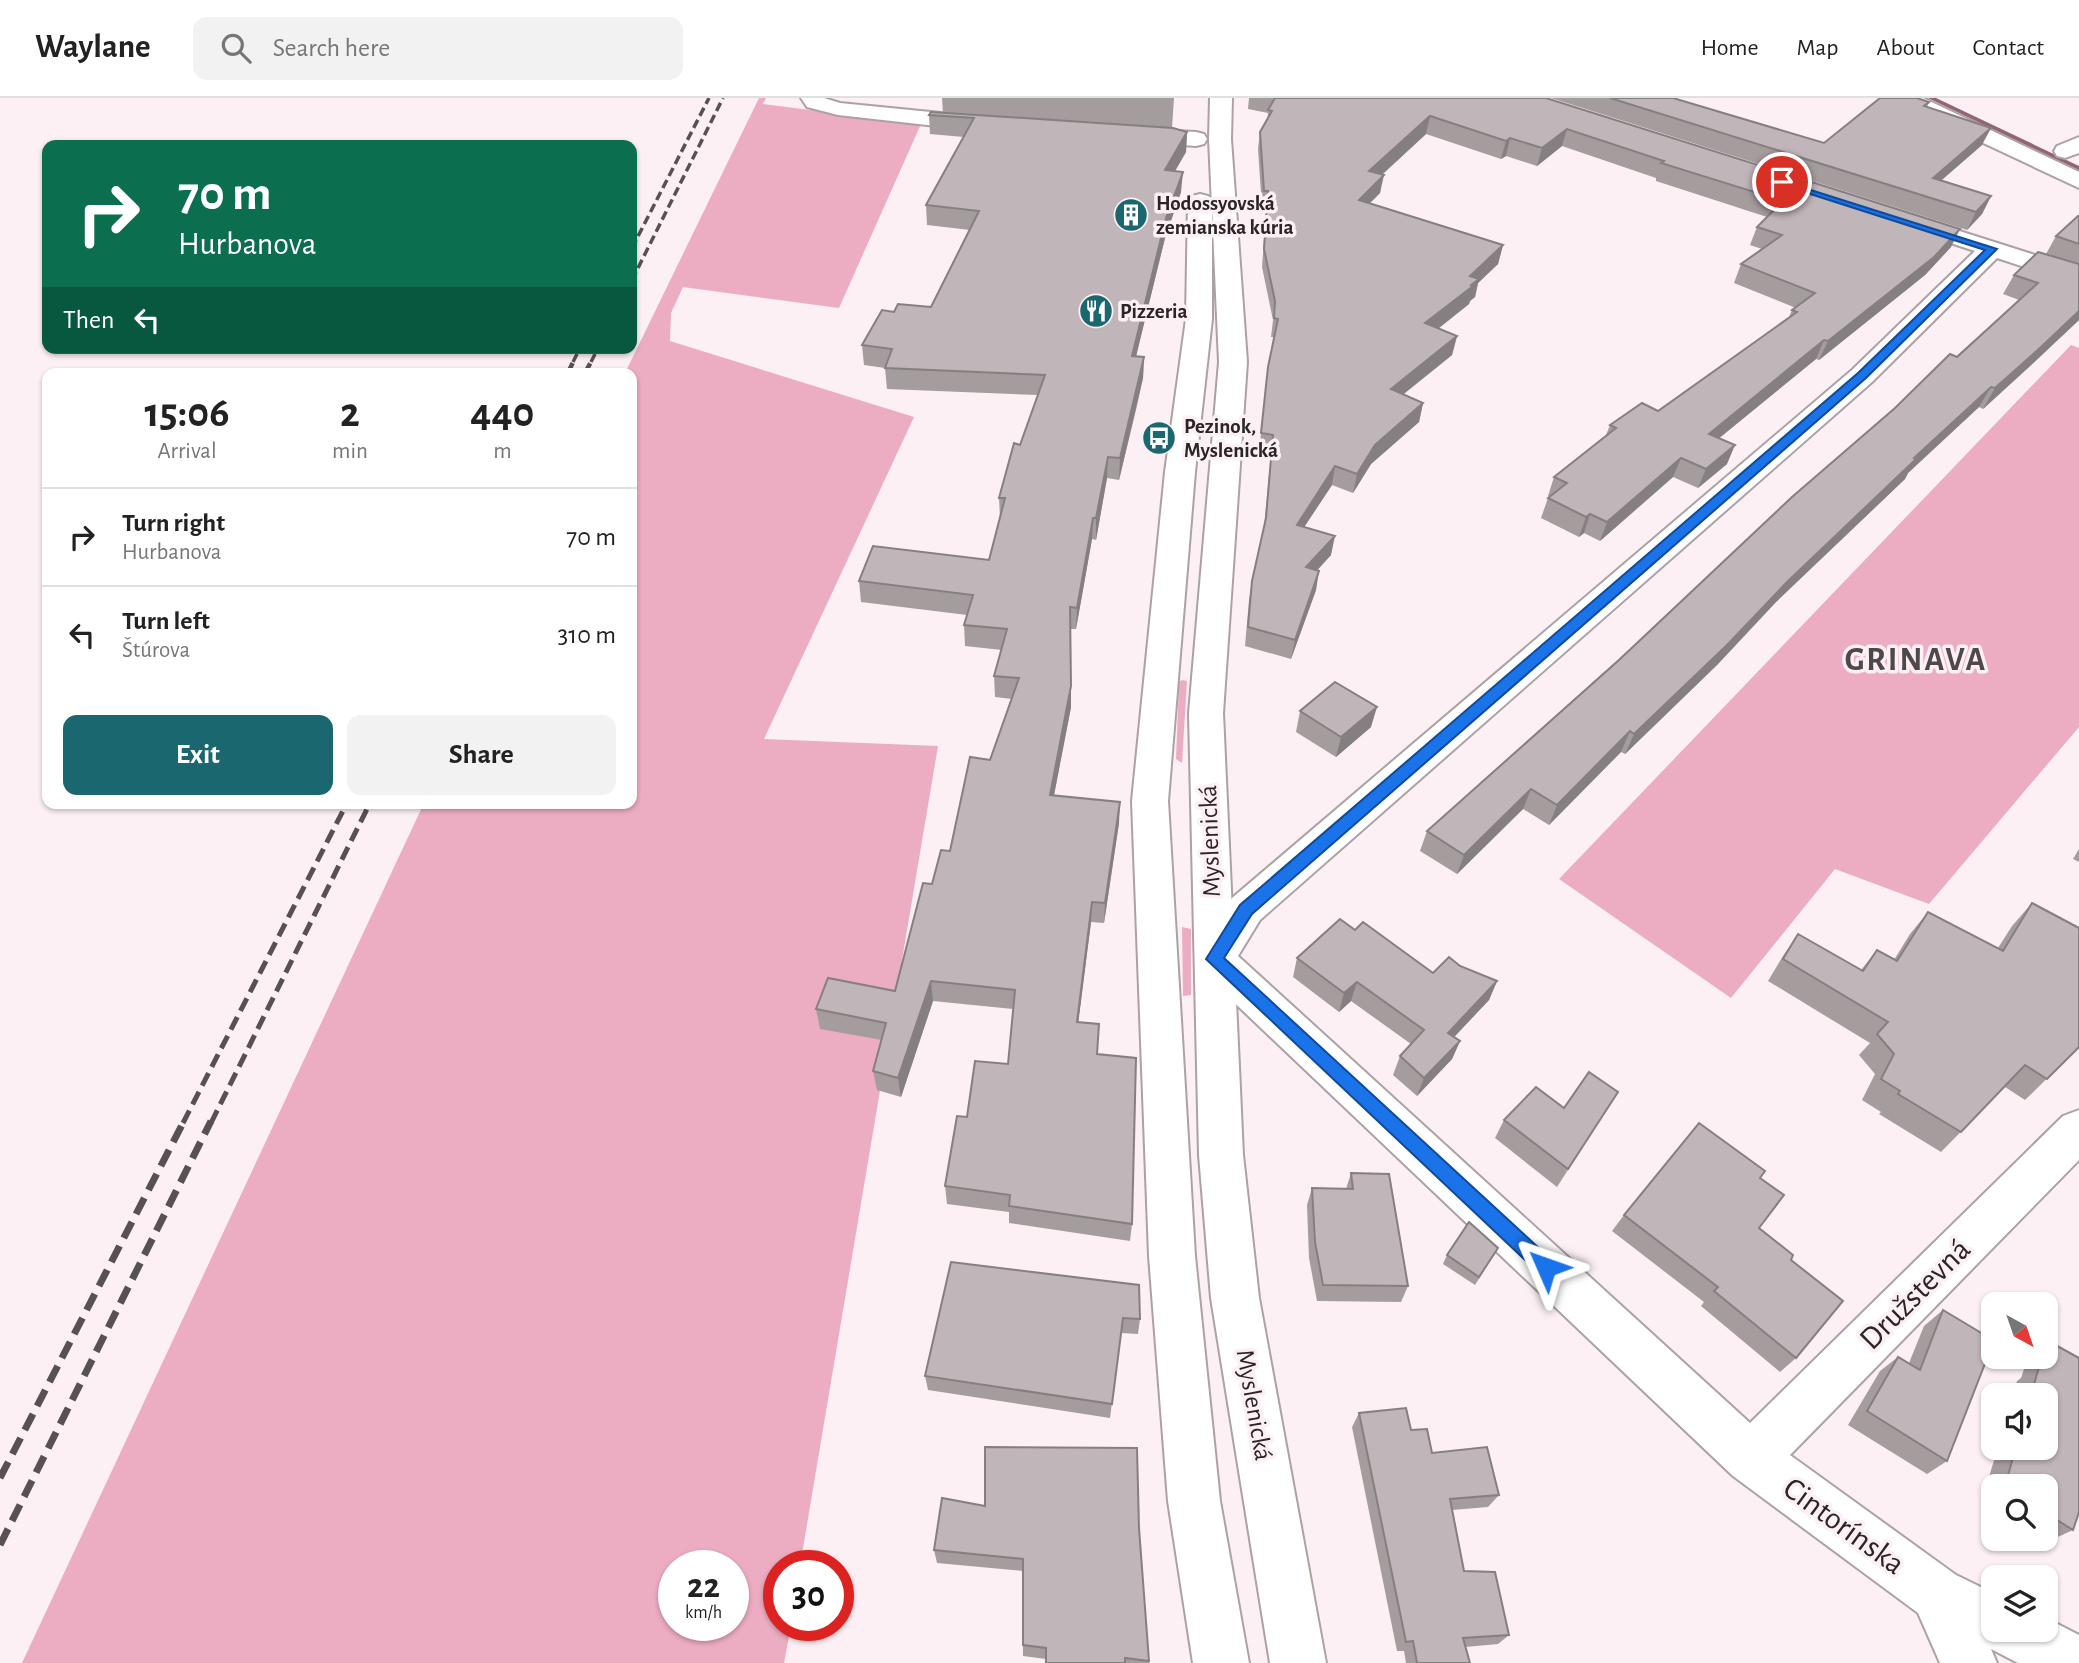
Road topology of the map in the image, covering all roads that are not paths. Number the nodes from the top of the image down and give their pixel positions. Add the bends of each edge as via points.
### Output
1 (812, 98) edge
2 (1199, 98) edge
3 (1221, 98) edge
4 (1906, 98) edge
5 (1952, 98) edge
6 (1007, 126) edge
7 (1109, 134) edge
8 (1196, 139) junction
9 (2074, 151) edge
10 (2079, 181) edge
11 (1887, 215) edge
12 (1992, 249) junction
13 (2079, 277) edge
14 (1215, 959) junction
15 (2079, 1130) edge
16 (1751, 1458) junction
17 (1937, 1594) junction
18 (1981, 1615) edge
19 (2035, 1642) edge
20 (1221, 1663) edge
21 (1298, 1663) edge
22 (1969, 1663) edge
23 (2077, 1663) edge

1 - 6 main road via 838,109
2 - 8 main road
3 - 14 main road, Myslenická via 1233,362 1206,713
4 - 10 main road
5 - 9 main road
7 - 8 main road
8 - 20 main road via 1202,225 1199,319 1150,801 1172,1256 1194,1500
11 - 12 main road
12 - 13 main road
12 - 14 main road via 1862,376 1246,909
14 - 16 main road, Cintorínska
14 - 21 main road, Myslenická via 1229,1250
15 - 16 main road, Družstevná
16 - 17 main road, Cintorínska
17 - 18 main road, Cintorínska
17 - 22 main road, Cintorínska
19 - 23 main road

